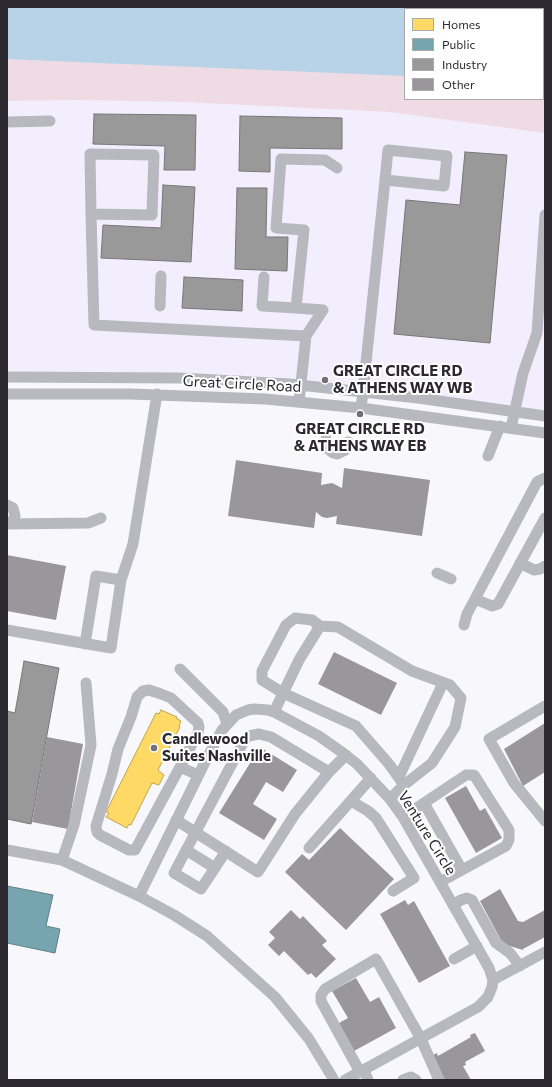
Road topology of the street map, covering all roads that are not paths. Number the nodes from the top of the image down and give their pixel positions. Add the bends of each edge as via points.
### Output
1 (7, 122) edge
2 (50, 122) dead end
3 (337, 168) dead end
4 (385, 180) junction
5 (91, 214) junction
6 (545, 215) edge
7 (161, 276) dead end
8 (264, 277) dead end
9 (160, 306) dead end
10 (296, 308) junction
11 (306, 336) junction
12 (7, 377) edge
13 (301, 386) junction
14 (363, 392) junction
15 (7, 394) edge
16 (157, 394) junction
17 (299, 402) junction
18 (361, 408) junction
19 (514, 411) junction
20 (545, 416) edge
21 (500, 426) junction
22 (511, 428) junction
23 (545, 433) edge
24 (326, 439) dead end
25 (348, 442) dead end
26 (488, 456) dead end
27 (545, 478) edge
28 (7, 505) edge
29 (101, 518) dead end
30 (545, 518) edge
31 (7, 524) edge
32 (520, 563) junction
33 (545, 566) edge
34 (438, 573) dead end
35 (451, 579) dead end
36 (121, 580) junction
37 (475, 599) junction
38 (464, 625) dead end
39 (320, 626) junction
40 (7, 630) edge
41 (85, 644) junction
42 (180, 669) dead end
43 (86, 683) dead end
44 (443, 683) junction
45 (283, 693) junction
46 (545, 706) edge
47 (274, 712) junction
48 (227, 724) junction
49 (346, 755) junction
50 (180, 766) junction
51 (329, 772) junction
52 (198, 775) junction
53 (371, 778) junction
54 (402, 781) junction
55 (390, 799) junction
56 (351, 801) junction
57 (424, 803) junction
58 (403, 817) junction
59 (176, 820) junction
60 (545, 821) edge
61 (196, 832) junction
62 (309, 848) dead end
63 (7, 850) edge
64 (186, 850) junction
65 (226, 851) junction
66 (62, 860) junction
67 (215, 868) junction
68 (462, 870) junction
69 (440, 882) junction
70 (393, 891) dead end
71 (139, 896) junction
72 (453, 905) junction
73 (477, 946) junction
74 (545, 952) edge
75 (454, 959) dead end
76 (520, 966) junction
77 (493, 980) junction
78 (421, 1039) junction
79 (364, 1074) edge
80 (334, 1080) edge
81 (345, 1080) edge
82 (403, 1080) edge
83 (416, 1080) edge
84 (439, 1080) edge

1 - 2 street
3 - 10 street via 325,160 281,159 276,228 304,230
4 - 4 street via 444,186 447,156 388,150
4 - 14 street
5 - 5 street via 90,154 154,155 152,216
5 - 11 street via 94,325
6 - 19 street via 537,333 523,373
7 - 9 street
8 - 10 street via 262,306
10 - 11 street via 322,310
11 - 13 street
12 - 13 street, Great Circle Road via 180,378
13 - 14 street, Great Circle Road
13 - 17 street
14 - 18 street
14 - 19 street, Great Circle Road
15 - 16 street, Great Circle Road
16 - 17 street, Great Circle Road
16 - 36 street via 133,544
17 - 18 street, Great Circle Road
18 - 21 street, Great Circle Road
19 - 20 street, Great Circle Road
19 - 22 street
21 - 22 street, Great Circle Road
21 - 26 street
22 - 23 street, Great Circle Road
24 - 25 street via 328,448 337,454 345,450
27 - 37 street via 537,482
28 - 31 street via 13,508 15,516 14,520
29 - 31 street via 88,523
30 - 32 street
32 - 33 street via 534,570
32 - 37 street via 498,604 492,606
34 - 35 street
36 - 41 street via 96,576
36 - 41 street via 111,648
37 - 38 street
39 - 44 street via 338,627 412,671
39 - 45 street
39 - 45 street via 312,620 295,618 286,625 262,670 262,680
40 - 41 street
42 - 48 street via 223,712
43 - 66 street via 91,745 74,825
44 - 54 street
44 - 54 street via 450,685 461,698 455,727 432,763
45 - 47 street
45 - 54 street via 356,726
46 - 60 street via 489,739 514,783
47 - 48 street, Venture Circle via 248,710 236,715
47 - 49 street, Venture Circle via 310,730
48 - 52 street, Venture Circle
49 - 51 street
49 - 53 street, Venture Circle
50 - 50 street via 135,850 129,850 97,832 96,826 118,749 136,697 143,691 149,690 171,698 198,723 198,733
50 - 52 street
51 - 61 street via 271,737 259,734 248,736
51 - 65 street via 295,814 258,872
52 - 59 street, Venture Circle
53 - 55 street, Venture Circle
53 - 56 street
54 - 55 street
55 - 58 street, Venture Circle
56 - 62 street
56 - 70 street via 376,818 414,878
57 - 58 street
57 - 68 street
57 - 68 street via 466,775 474,776 509,830 506,846
58 - 69 street, Venture Circle
59 - 61 street
59 - 71 street, Venture Circle
61 - 64 street
61 - 65 street
63 - 66 street
64 - 67 street
64 - 67 street via 174,873 201,889
65 - 67 street
66 - 71 street
68 - 69 street
69 - 72 street, Venture Circle
71 - 80 street via 207,936 275,997 310,1039
72 - 73 street, Venture Circle
72 - 76 street via 467,898 472,900 496,943 510,953
73 - 75 street
73 - 77 street, Venture Circle
74 - 76 street
76 - 77 street
77 - 78 street via 488,997 478,1007
78 - 79 street
78 - 79 street via 376,959 325,989 320,998
78 - 84 street
79 - 81 street
82 - 83 street via 411,1077

